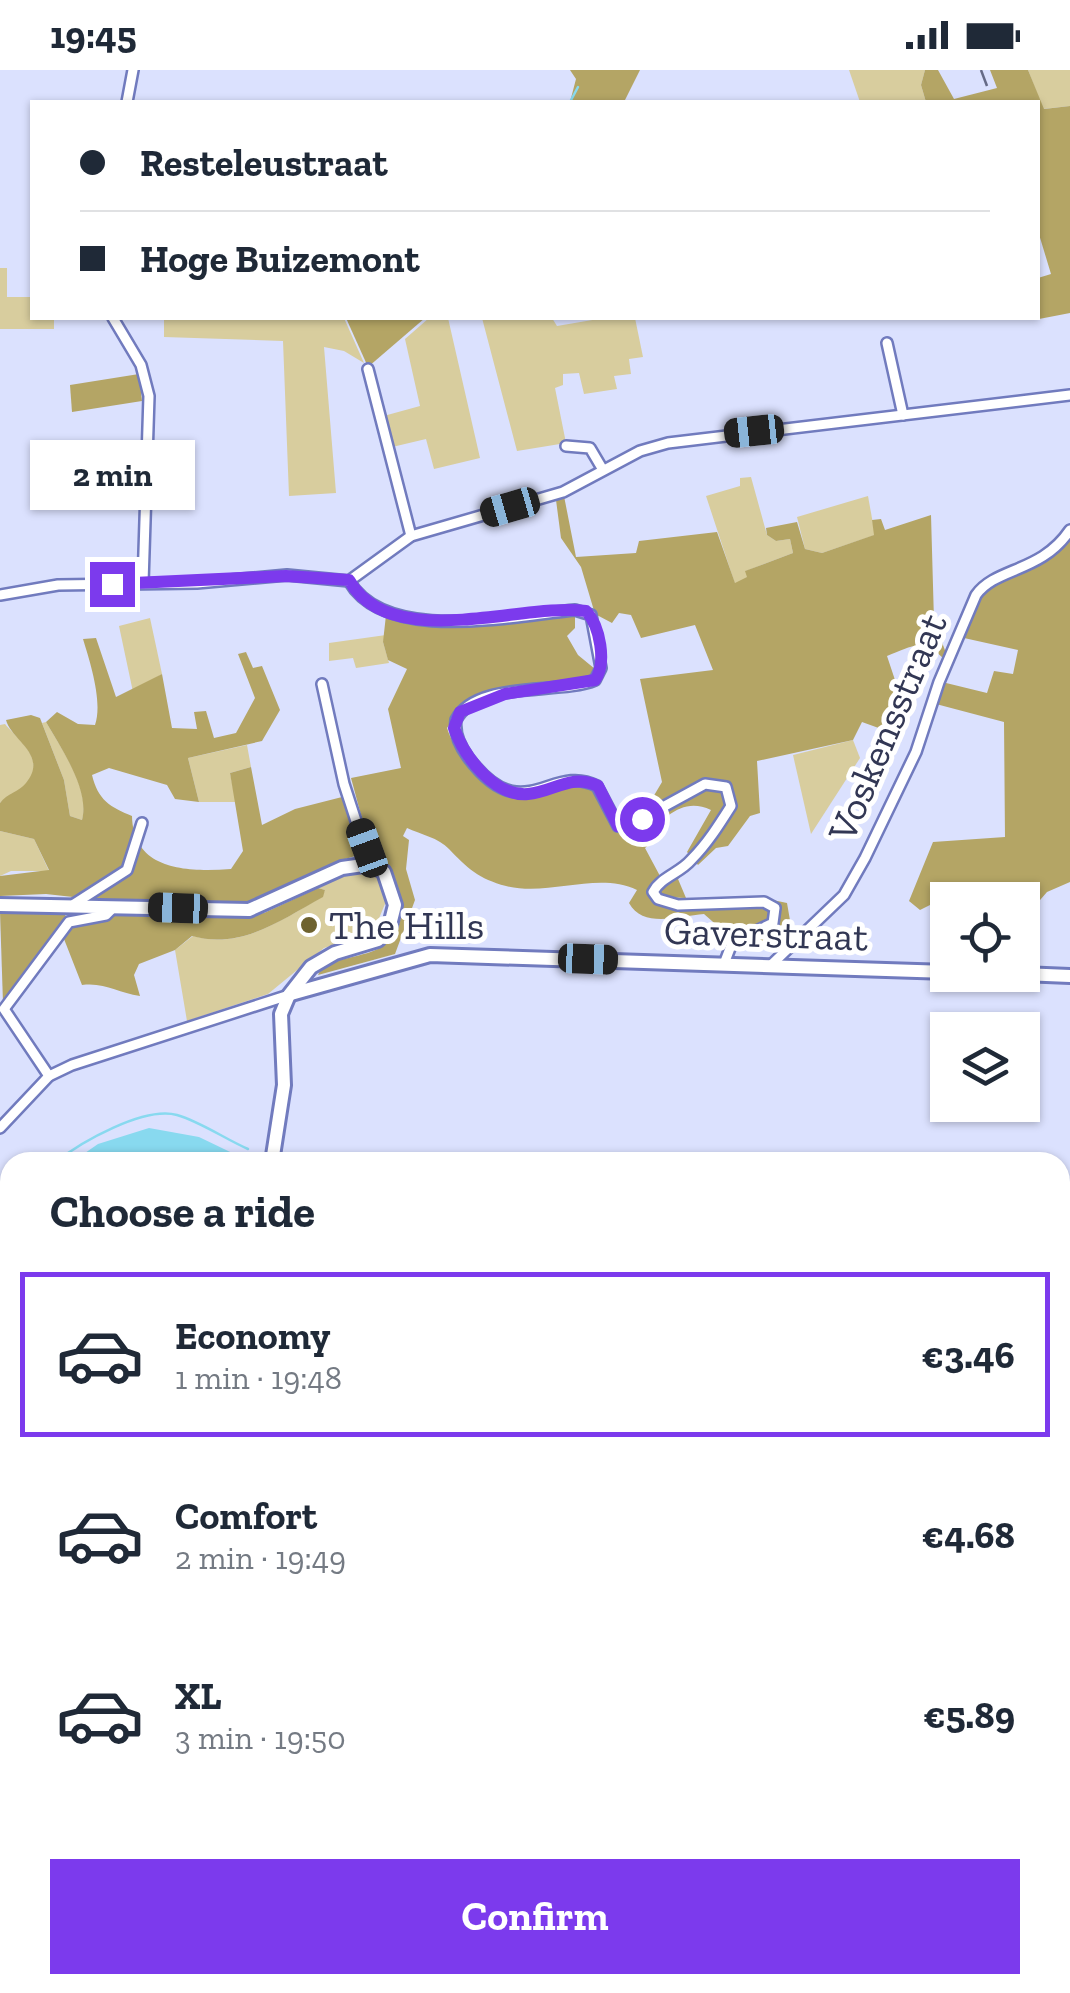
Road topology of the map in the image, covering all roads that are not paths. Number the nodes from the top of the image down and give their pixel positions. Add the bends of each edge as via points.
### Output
1 (132, 70) edge
2 (127, 100) edge
3 (114, 320) edge
4 (887, 342) dead end
5 (368, 369) dead end
6 (1070, 395) edge
7 (903, 415) junction
8 (566, 446) dead end
9 (602, 470) junction
10 (146, 490) junction
11 (122, 492) dead end
12 (1070, 530) edge
13 (411, 536) junction
14 (349, 580) junction
15 (143, 583) junction
16 (0, 595) edge
17 (322, 684) dead end
18 (142, 823) dead end
19 (370, 864) junction
20 (74, 904) junction
21 (0, 905) edge
22 (116, 906) junction
23 (724, 964) junction
24 (770, 966) junction
25 (930, 971) edge
26 (1040, 975) edge
27 (1070, 976) edge
28 (289, 995) junction
29 (49, 1076) junction
30 (0, 1128) edge
31 (274, 1152) edge

1 - 2 street
3 - 10 street via 147,381
4 - 7 street
5 - 13 street
6 - 7 street
7 - 9 street via 682,440
8 - 9 street via 590,448
9 - 13 street via 563,492
10 - 11 street
10 - 15 street
12 - 24 street, Voskensstraat via 1040,561 982,586 938,682 916,752 850,884
13 - 14 street
14 - 15 street
14 - 23 street via 354,590 396,614 440,622 576,610 592,616 602,668 595,680 468,706 456,720 457,736 477,768 510,792 535,793 574,780 598,786 618,826 708,783 726,788 731,806 719,824 692,860 654,892 670,904 764,902 774,908 773,923 732,943
15 - 16 street via 58,585
17 - 19 street
18 - 20 street via 127,870
19 - 22 main road via 342,868 249,910
19 - 28 main road via 393,887 390,925 378,940 311,967
20 - 21 main road
20 - 22 main road
22 - 29 street via 106,915 69,922 5,1010
23 - 24 main road, Gaverstraat
23 - 28 main road, Gaverstraat via 422,955
24 - 25 main road, Gaverstraat
26 - 27 main road
28 - 29 street
28 - 31 main road via 281,1014 284,1085
29 - 30 street

